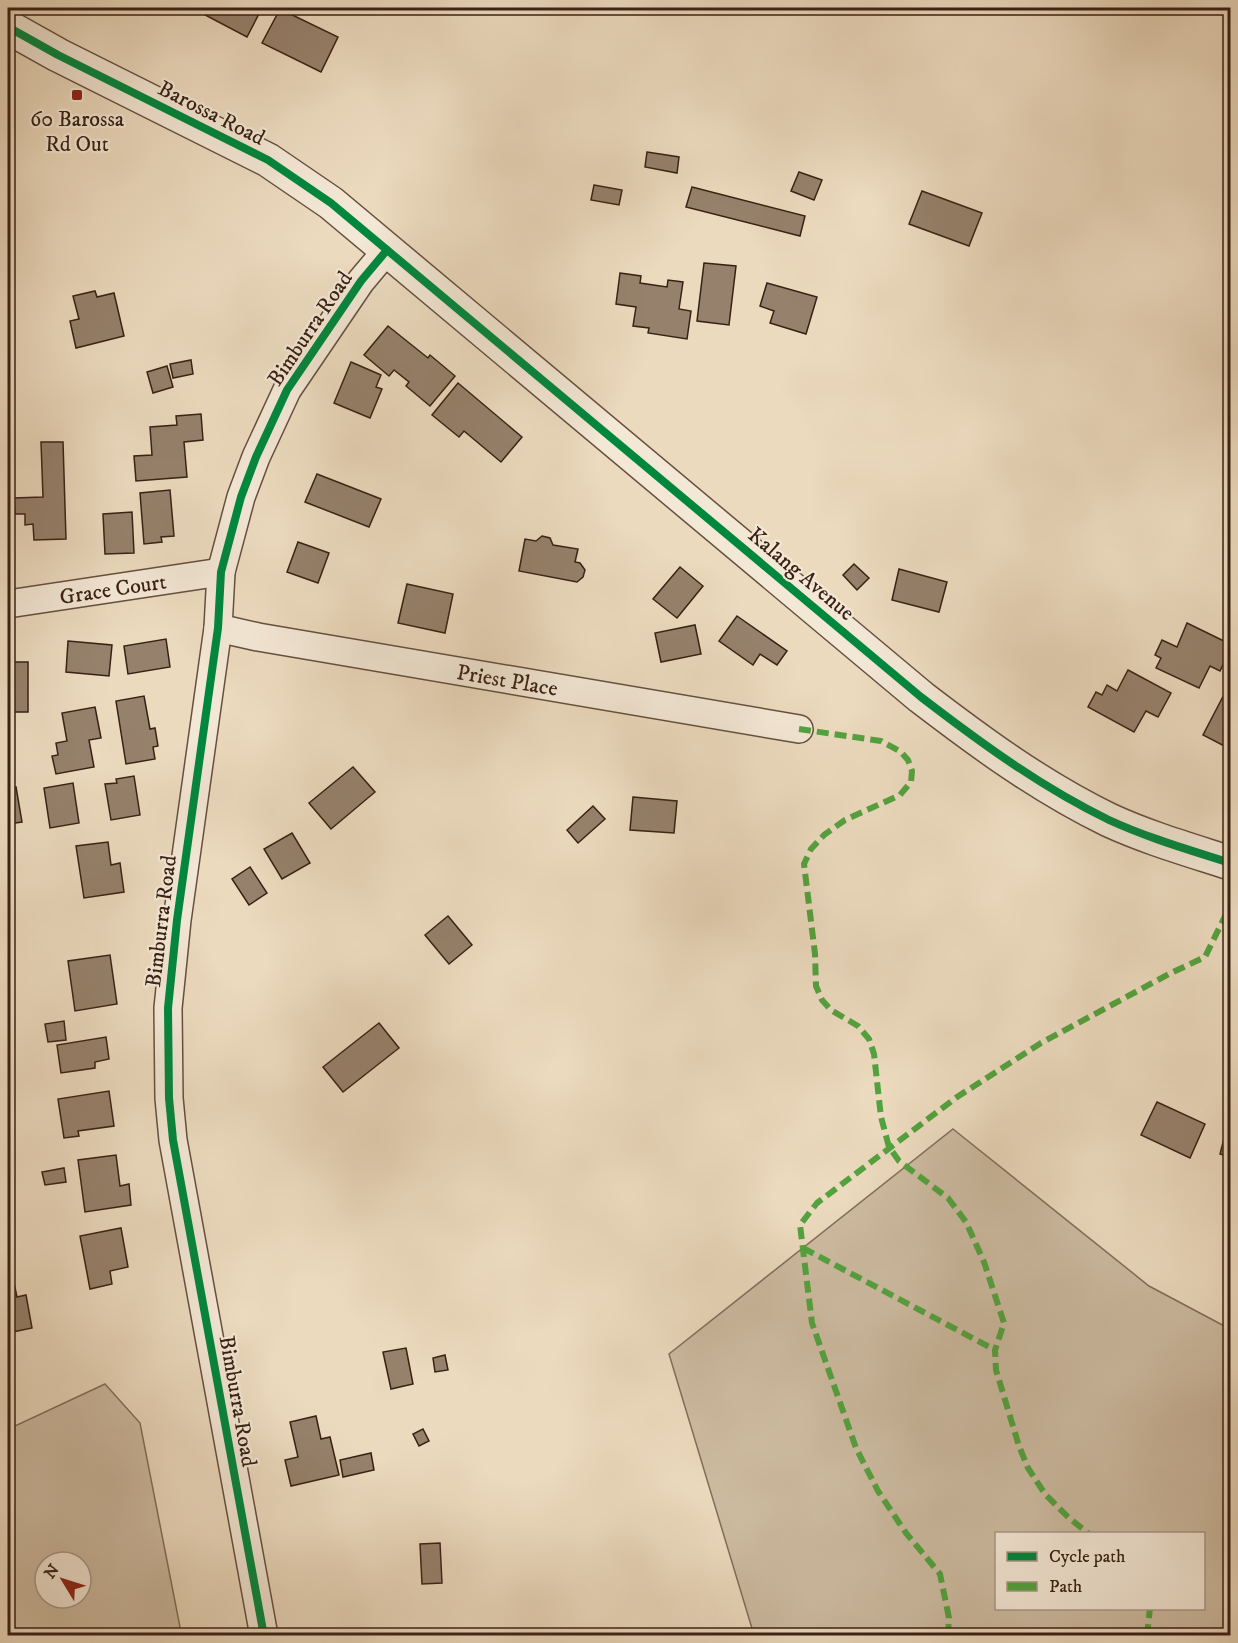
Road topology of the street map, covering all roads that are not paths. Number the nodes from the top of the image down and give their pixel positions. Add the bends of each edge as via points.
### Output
1 (8, 27) edge
2 (387, 250) junction
3 (220, 572) junction
4 (8, 604) edge
5 (218, 628) junction
6 (799, 729) dead end
7 (1230, 863) edge
8 (264, 1635) edge

1 - 2 street, Barossa Road via 268,160 331,203
2 - 3 street, Bimburra Road via 361,281 287,390 252,467
2 - 7 street, Kalang Avenue via 921,697 1004,759 1111,821
3 - 4 street, Grace Court
3 - 5 street, Bimburra Road
5 - 6 street, Priest Place
5 - 8 street, Bimburra Road via 176,930 168,1008 169,1098 173,1140

